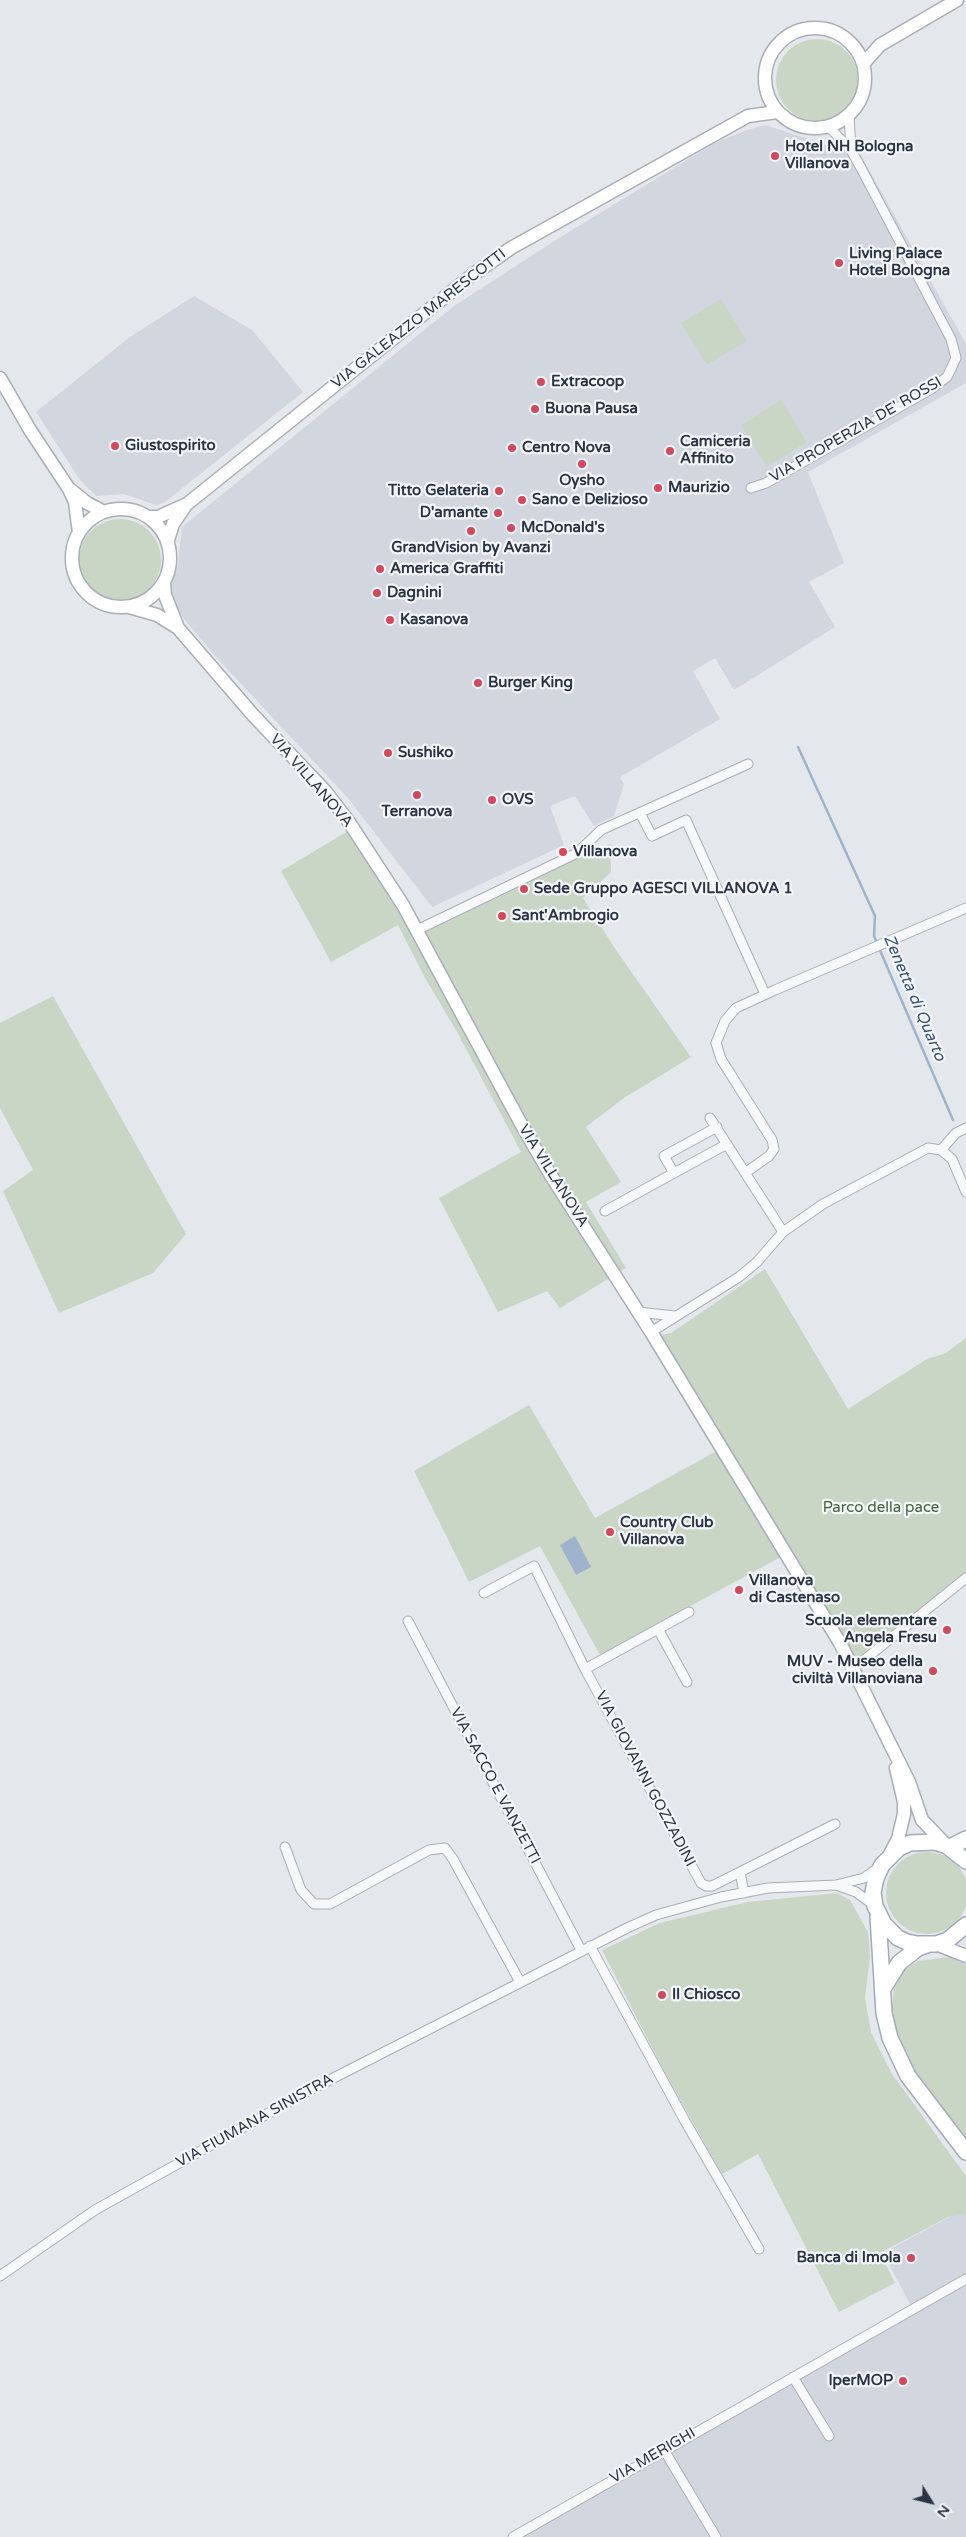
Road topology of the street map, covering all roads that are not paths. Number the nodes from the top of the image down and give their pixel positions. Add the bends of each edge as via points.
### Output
1 (957, 0) edge
2 (849, 40) junction
3 (880, 45) junction
4 (864, 63) junction
5 (767, 95) junction
6 (777, 112) junction
7 (849, 115) junction
8 (748, 116) junction
9 (829, 127) junction
10 (851, 150) junction
11 (0, 378) edge
12 (751, 488) dead end
13 (70, 489) junction
14 (187, 504) junction
15 (104, 512) junction
16 (148, 516) junction
17 (79, 533) junction
18 (168, 540) junction
19 (164, 584) junction
20 (129, 607) junction
21 (178, 628) junction
22 (748, 764) dead end
23 (640, 813) junction
24 (966, 908) edge
25 (417, 930) junction
26 (765, 994) junction
27 (710, 1118) dead end
28 (716, 1127) junction
29 (966, 1128) edge
30 (727, 1144) junction
31 (941, 1150) junction
32 (674, 1173) junction
33 (745, 1173) junction
34 (966, 1192) edge
35 (605, 1211) dead end
36 (783, 1232) junction
37 (638, 1312) junction
38 (675, 1316) junction
39 (651, 1332) junction
40 (966, 1578) edge
41 (484, 1593) dead end
42 (689, 1612) dead end
43 (408, 1621) dead end
44 (658, 1629) junction
45 (854, 1668) junction
46 (585, 1669) junction
47 (687, 1682) dead end
48 (892, 1751) junction
49 (835, 1824) dead end
50 (966, 1839) edge
51 (948, 1846) junction
52 (285, 1847) dead end
53 (886, 1860) junction
54 (966, 1861) edge
55 (740, 1872) junction
56 (836, 1885) junction
57 (744, 1893) junction
58 (877, 1911) junction
59 (966, 1925) edge
60 (932, 1944) junction
61 (590, 1946) junction
62 (581, 1950) junction
63 (966, 1956) edge
64 (520, 1982) junction
65 (884, 1987) junction
66 (966, 2152) edge
67 (759, 2250) dead end
68 (0, 2276) edge
69 (966, 2279) edge
70 (966, 2287) edge
71 (950, 2288) junction
72 (793, 2377) junction
73 (829, 2436) dead end
74 (664, 2450) junction
75 (513, 2537) edge
76 (716, 2537) edge

1 - 3 main road
2 - 3 main road via 864,45
2 - 4 main road
2 - 5 main road via 835,31 819,27 802,29 787,36 774,47 766,62 764,79
3 - 4 main road
4 - 7 main road via 865,86 860,102
5 - 6 main road
5 - 8 main road, VIA GALEAZZO MARESCOTTI
6 - 8 main road, VIA GALEAZZO MARESCOTTI
6 - 9 main road via 801,127
7 - 9 main road
7 - 10 street, VIA PROPERZIA DE' ROSSI
8 - 14 main road, VIA GALEAZZO MARESCOTTI via 511,248 471,276
9 - 10 street, VIA PROPERZIA DE' ROSSI
10 - 12 street, VIA PROPERZIA DE' ROSSI via 951,339 956,358 948,377 931,389
11 - 13 main road
13 - 15 main road
13 - 17 main road
14 - 16 main road, VIA GALEAZZO MARESCOTTI via 165,514
14 - 18 main road, VIA GALEAZZO MARESCOTTI via 173,524
15 - 16 main road via 128,509
15 - 17 main road via 94,517
16 - 18 main road
17 - 20 main road via 72,560 80,586 102,604 115,608
18 - 19 main road via 170,570
19 - 20 main road via 143,603
19 - 21 main road, VIA VILLANOVA
20 - 21 main road, VIA VILLANOVA via 157,615
21 - 25 main road, VIA VILLANOVA via 253,715 326,792 404,905
22 - 23 street
23 - 25 street via 601,830 578,853
23 - 26 street via 652,836 686,820
24 - 26 street
25 - 37 main road, VIA VILLANOVA via 520,1122
26 - 33 street via 736,1008 724,1021 716,1043 721,1059 772,1140 774,1149 769,1156
27 - 28 street
28 - 30 street
28 - 32 street via 664,1156
29 - 31 street
30 - 32 street
30 - 33 street
31 - 34 street via 952,1159
31 - 36 street via 928,1148 823,1204
32 - 35 street
33 - 36 street
36 - 38 street via 739,1277
37 - 38 street
37 - 39 main road, VIA VILLANOVA
38 - 39 street
39 - 45 main road, VIA VILLANOVA
40 - 45 street
41 - 46 street, VIA GIOVANNI GOZZADINI via 534,1566
42 - 44 street
43 - 62 street, VIA SACCO E VANZETTI
44 - 46 street
44 - 47 street
45 - 48 main road, VIA VILLANOVA
46 - 55 street, VIA GIOVANNI GOZZADINI via 701,1883 706,1886
48 - 51 main road, VIA VILLANOVA via 909,1782 922,1820
48 - 53 main road, VIA VILLANOVA via 904,1814 898,1838
49 - 55 street
50 - 51 main road
51 - 53 main road via 916,1842 899,1848
51 - 54 main road
52 - 64 street via 301,1890 314,1904 330,1904 429,1850 444,1848
53 - 56 street, VIA FIUMANA SINISTRA via 864,1878
53 - 58 main road via 873,1892
55 - 57 street
56 - 57 street, VIA FIUMANA SINISTRA via 791,1886
56 - 58 street, VIA FIUMANA SINISTRA via 856,1892
57 - 61 street, VIA FIUMANA SINISTRA via 656,1915
58 - 60 main road via 898,1938
58 - 65 main road
59 - 60 main road via 953,1936
60 - 63 main road
60 - 65 main road via 918,1948 899,1963
61 - 62 street, VIA FIUMANA SINISTRA
61 - 67 street
62 - 64 street, VIA FIUMANA SINISTRA
64 - 68 street, VIA FIUMANA SINISTRA via 310,2090 95,2210
65 - 66 main road via 885,2020 894,2050 908,2076
69 - 71 street, VIA MERIGHI
70 - 71 street, VIA MERIGHI
71 - 72 street, VIA MERIGHI
72 - 73 street
72 - 74 street, VIA MERIGHI
74 - 75 street, VIA MERIGHI
74 - 76 street

